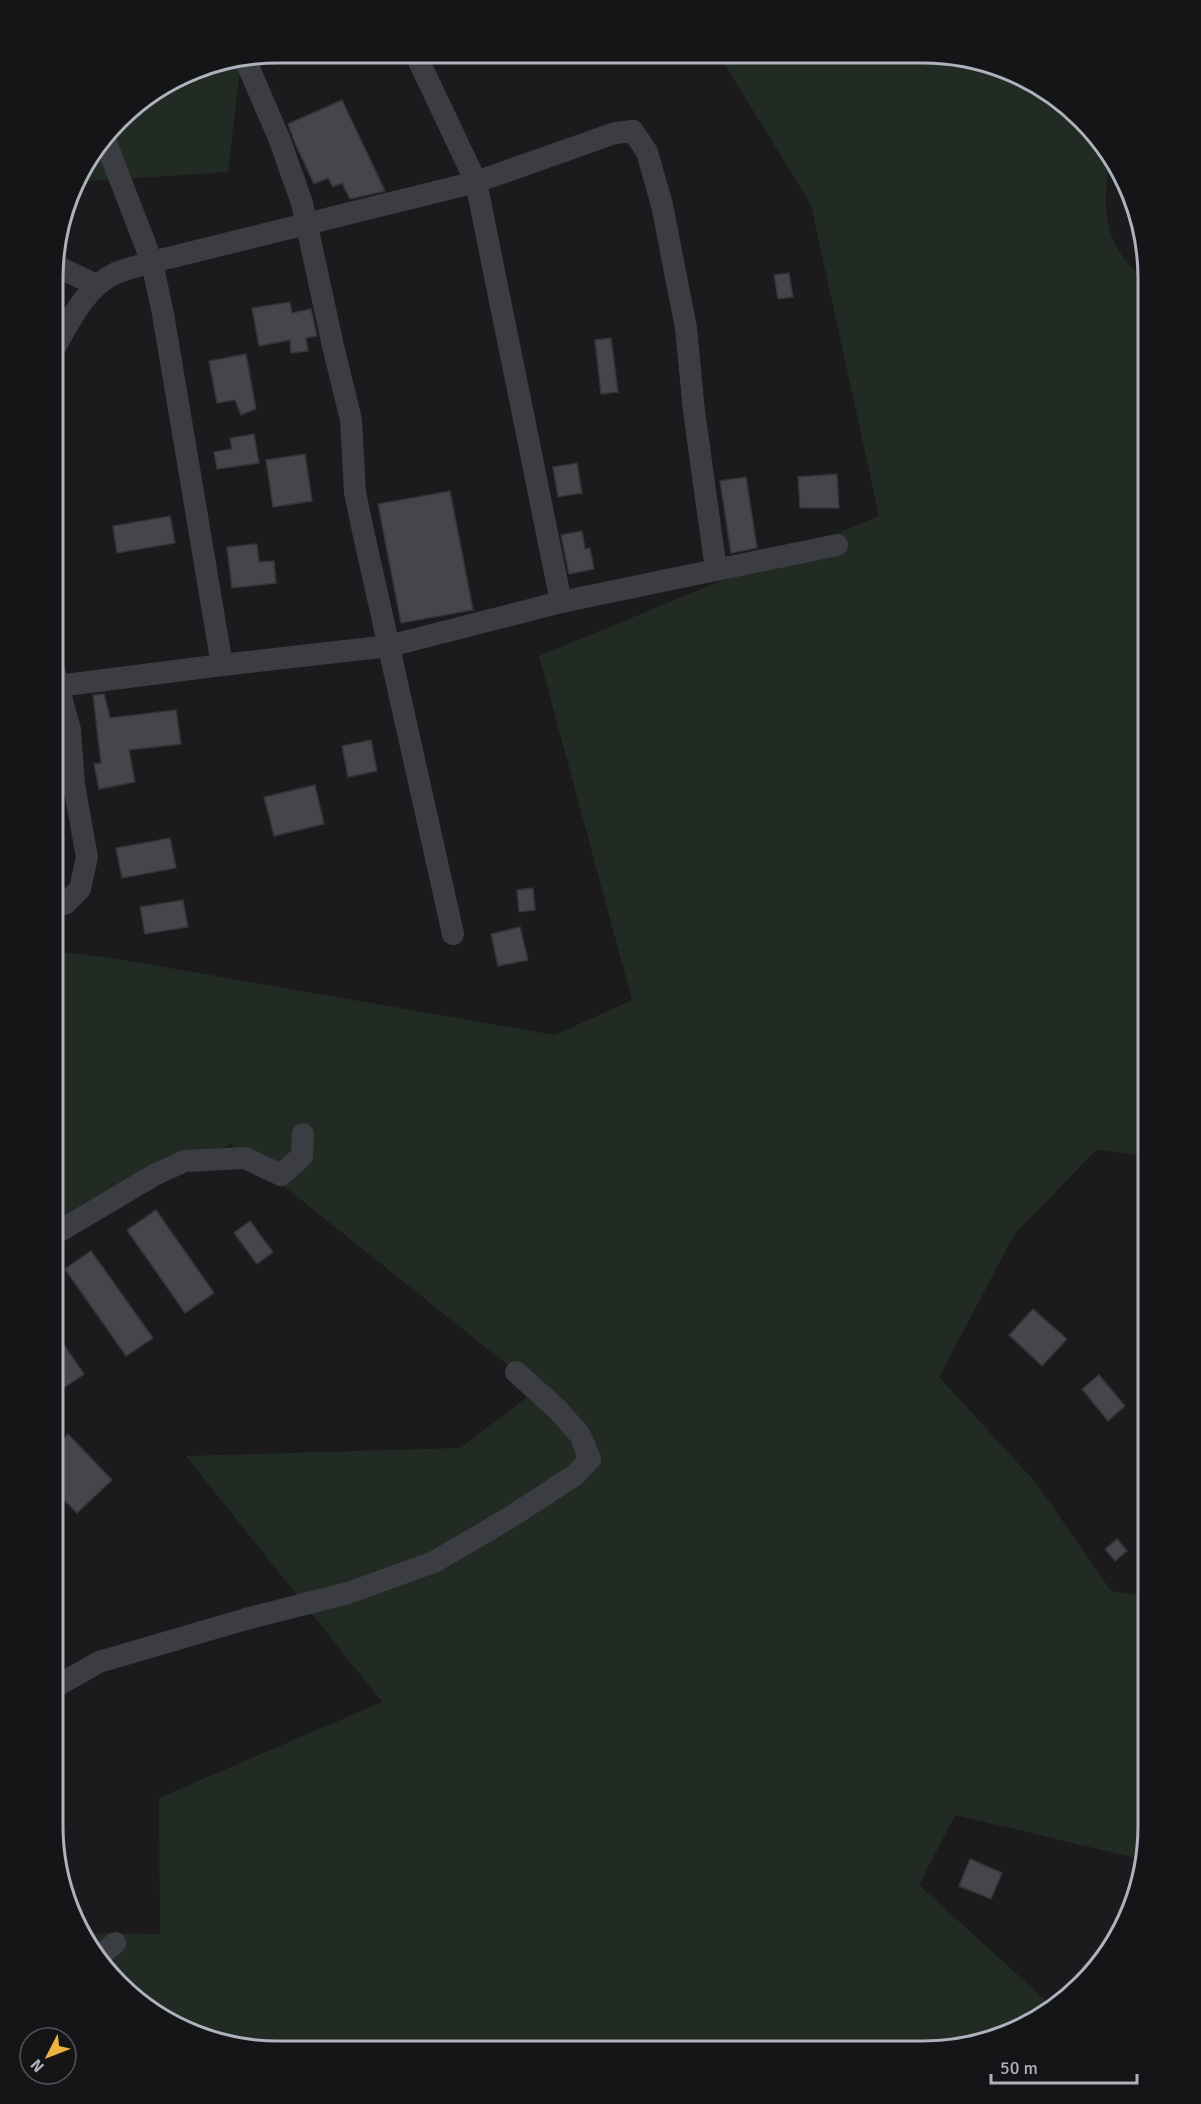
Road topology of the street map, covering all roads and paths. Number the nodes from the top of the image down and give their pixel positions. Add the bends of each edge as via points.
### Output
1 (420, 63) edge
2 (248, 65) edge
3 (107, 146) edge
4 (476, 182) junction
5 (307, 225) junction
6 (152, 262) junction
7 (63, 269) edge
8 (96, 285) junction
9 (63, 334) edge
10 (837, 545) dead end
11 (716, 570) junction
12 (561, 602) junction
13 (389, 646) junction
14 (222, 665) junction
15 (63, 677) edge
16 (63, 704) edge
17 (63, 903) edge
18 (453, 934) dead end
19 (303, 1134) dead end
20 (63, 1229) edge
21 (516, 1372) dead end
22 (63, 1682) edge
23 (115, 1943) dead end
24 (104, 1952) edge

1 - 4 street
2 - 5 street via 279,138
3 - 6 street
4 - 5 street
4 - 11 street via 615,133 633,131 647,152 662,205 686,328
4 - 12 street
5 - 6 street
5 - 13 street via 351,420 355,492
6 - 8 street via 116,273
6 - 14 street
7 - 8 street
8 - 9 street
10 - 11 street
11 - 12 street
12 - 13 street
13 - 14 street
13 - 18 street
14 - 15 street
16 - 17 street via 87,857 80,889
19 - 20 street via 302,1156 281,1175 245,1158 186,1161 156,1174
21 - 22 street via 580,1435 590,1459 575,1475 434,1562 348,1593 99,1662
23 - 24 street

